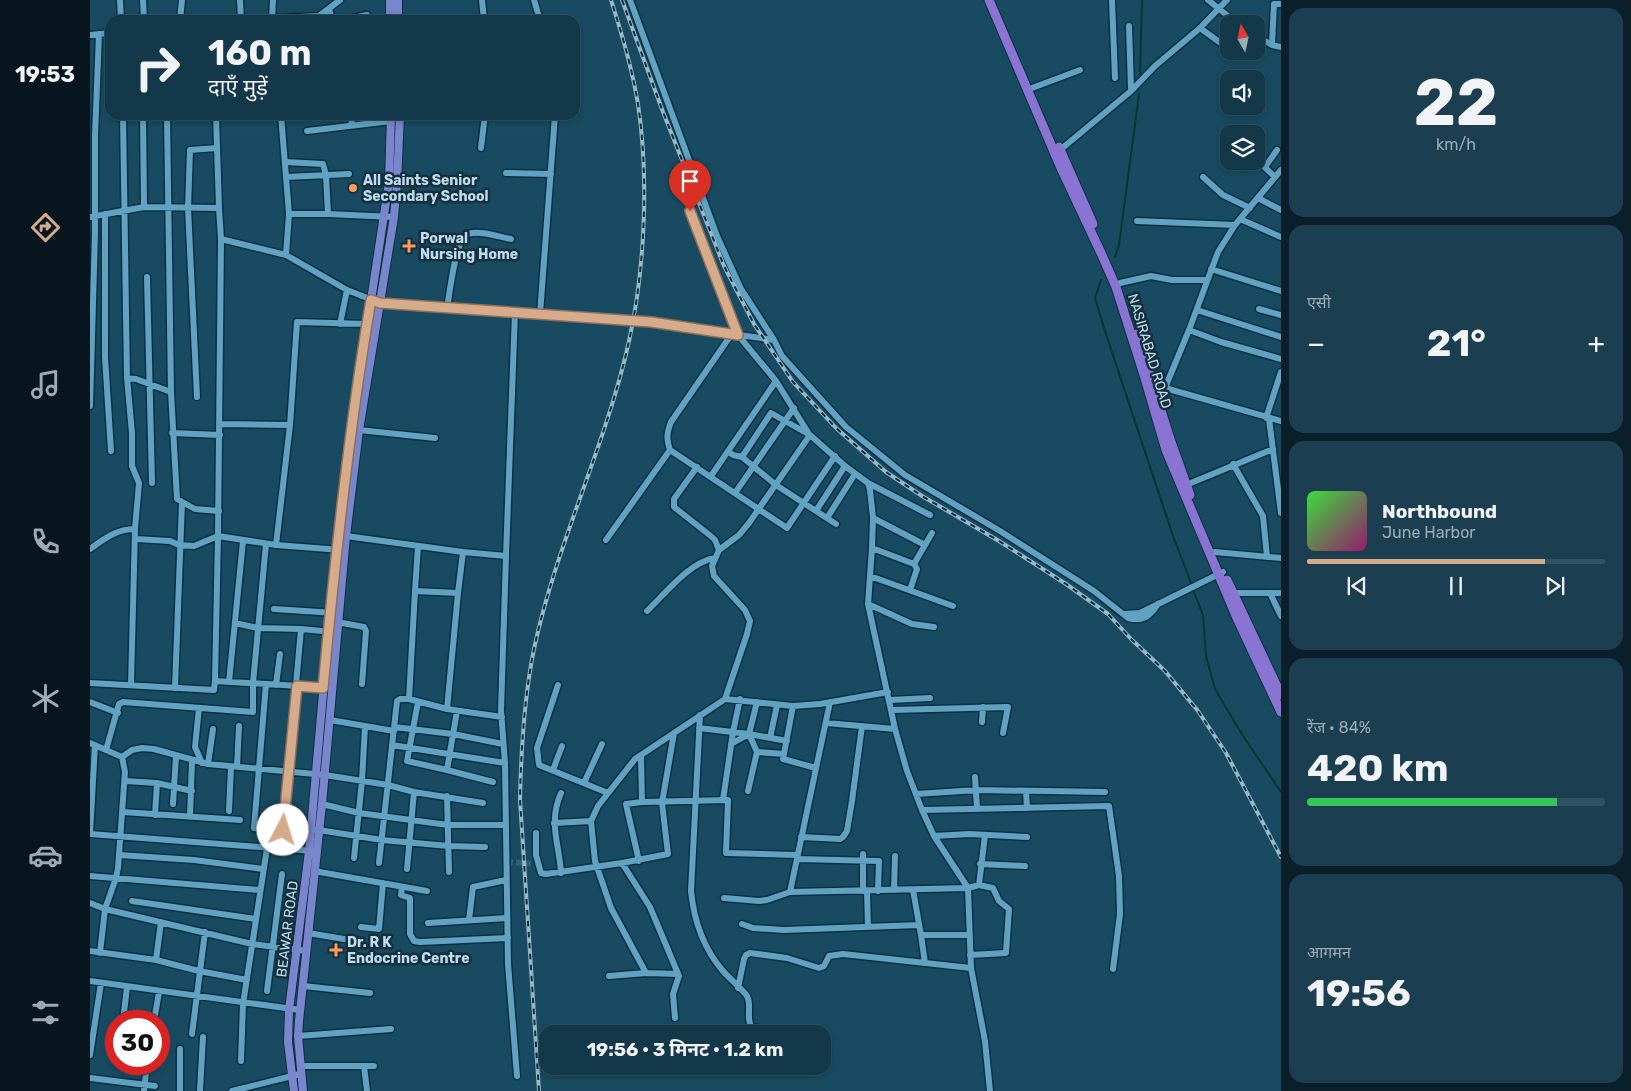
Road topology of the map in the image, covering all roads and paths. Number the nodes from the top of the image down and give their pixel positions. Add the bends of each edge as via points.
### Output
1 (120, 0) edge
2 (143, 0) edge
3 (182, 0) edge
4 (240, 0) edge
5 (273, 0) edge
6 (340, 0) edge
7 (390, 0) edge
8 (398, 0) edge
9 (482, 0) edge
10 (534, 0) edge
11 (630, 0) edge
12 (989, 0) edge
13 (996, 0) edge
14 (1112, 0) edge
15 (1208, 0) edge
16 (1227, 0) edge
17 (1281, 4) edge
18 (329, 9) junction
19 (1218, 9) junction
20 (121, 15) edge
21 (144, 15) edge
22 (180, 15) edge
23 (241, 15) edge
24 (272, 15) edge
25 (320, 15) edge
26 (331, 15) edge
27 (390, 15) edge
28 (398, 15) edge
29 (484, 15) edge
30 (538, 15) edge
31 (1226, 15) edge
32 (1129, 26) dead end
33 (1200, 28) junction
34 (105, 33) edge
35 (99, 34) junction
36 (90, 35) edge
37 (1265, 40) edge
38 (1220, 43) edge
39 (1272, 44) junction
40 (1281, 47) edge
41 (1080, 70) dead end
42 (1115, 78) dead end
43 (98, 84) junction
44 (90, 86) edge
45 (1032, 88) junction
46 (1132, 89) junction
47 (123, 120) edge
48 (142, 120) edge
49 (167, 120) edge
50 (216, 120) edge
51 (281, 120) edge
52 (352, 120) edge
53 (380, 120) edge
54 (391, 120) edge
55 (399, 120) edge
56 (484, 120) edge
57 (555, 120) edge
58 (352, 125) junction
59 (307, 131) dead end
60 (92, 136) edge
61 (217, 148) junction
62 (481, 148) dead end
63 (1060, 150) junction
64 (1277, 150) dead end
65 (394, 152) junction
66 (285, 162) junction
67 (1265, 167) joint
68 (1281, 170) edge
69 (92, 172) edge
70 (506, 173) dead end
71 (349, 174) dead end
72 (550, 174) junction
73 (326, 175) junction
74 (286, 177) junction
75 (1202, 177) dead end
76 (1275, 177) junction
77 (393, 182) junction
78 (1258, 198) junction
79 (144, 207) junction
80 (169, 207) junction
81 (188, 208) junction
82 (219, 208) junction
83 (1250, 208) junction
84 (126, 210) junction
85 (1281, 210) edge
86 (690, 211) dead end
87 (105, 214) junction
88 (289, 214) junction
89 (328, 214) junction
90 (92, 217) edge
91 (384, 217) junction
92 (394, 217) junction
93 (1240, 219) junction
94 (1137, 221) dead end
95 (1235, 225) junction
96 (1281, 237) edge
97 (221, 239) junction
98 (511, 239) dead end
99 (286, 255) junction
100 (1211, 269) junction
101 (147, 277) dead end
102 (1207, 280) junction
103 (1120, 283) junction
104 (347, 290) junction
105 (1281, 291) edge
106 (371, 300) junction
107 (380, 303) junction
108 (447, 308) junction
109 (1258, 309) dead end
110 (1197, 310) junction
111 (515, 312) junction
112 (540, 314) junction
113 (1281, 315) edge
114 (340, 324) junction
115 (367, 324) junction
116 (1189, 330) junction
117 (735, 335) junction
118 (1281, 338) edge
119 (774, 340) junction
120 (1281, 359) edge
121 (1280, 377) edge
122 (127, 378) junction
123 (776, 382) junction
124 (149, 384) junction
125 (1165, 388) junction
126 (171, 392) junction
127 (197, 397) dead end
128 (90, 406) edge
129 (794, 408) junction
130 (1157, 409) junction
131 (1268, 418) junction
132 (785, 421) junction
133 (1281, 421) edge
134 (220, 424) junction
135 (290, 425) junction
136 (359, 430) junction
137 (172, 434) junction
138 (220, 435) junction
139 (810, 435) junction
140 (435, 438) dead end
141 (1273, 449) junction
142 (670, 450) junction
143 (112, 451) dead end
144 (728, 452) junction
145 (835, 456) junction
146 (742, 457) junction
147 (1233, 464) junction
148 (845, 466) junction
149 (697, 467) junction
150 (753, 467) junction
151 (856, 474) junction
152 (711, 476) junction
153 (152, 483) dead end
154 (868, 483) junction
155 (776, 485) junction
156 (1186, 485) junction
157 (1279, 487) edge
158 (735, 493) junction
159 (182, 502) junction
160 (804, 503) junction
161 (759, 510) junction
162 (219, 511) junction
163 (816, 511) junction
164 (1281, 513) edge
165 (930, 515) dead end
166 (827, 518) junction
167 (873, 518) junction
168 (836, 524) dead end
169 (135, 530) junction
170 (932, 533) dead end
171 (218, 536) junction
172 (346, 536) junction
173 (136, 539) junction
174 (606, 540) dead end
175 (243, 541) junction
176 (266, 544) junction
177 (179, 545) junction
178 (276, 545) junction
179 (924, 545) junction
180 (418, 546) junction
181 (872, 548) junction
182 (90, 549) edge
183 (341, 550) junction
184 (719, 550) junction
185 (463, 552) junction
186 (1215, 552) junction
187 (506, 556) junction
188 (1267, 557) junction
189 (714, 558) junction
190 (1281, 558) edge
191 (914, 564) junction
192 (1221, 573) junction
193 (870, 576) junction
194 (910, 590) junction
195 (415, 591) junction
196 (458, 593) junction
197 (1233, 593) junction
198 (1270, 593) junction
199 (1281, 593) edge
200 (868, 604) junction
201 (953, 606) dead end
202 (274, 608) dead end
203 (647, 611) dead end
204 (330, 613) junction
205 (338, 613) junction
206 (1281, 616) edge
207 (234, 622) junction
208 (338, 622) junction
209 (934, 627) dead end
210 (258, 628) junction
211 (301, 629) junction
212 (332, 632) junction
213 (280, 654) dead end
214 (215, 681) junction
215 (229, 682) junction
216 (90, 683) edge
217 (253, 683) junction
218 (266, 684) junction
219 (362, 684) dead end
220 (131, 685) junction
221 (276, 685) junction
222 (558, 685) dead end
223 (297, 686) junction
224 (175, 688) junction
225 (323, 688) junction
226 (333, 688) junction
227 (888, 692) junction
228 (1281, 695) edge
229 (725, 698) junction
230 (930, 698) dead end
231 (409, 699) junction
232 (740, 699) junction
233 (890, 700) junction
234 (90, 702) edge
235 (418, 702) junction
236 (757, 702) junction
237 (830, 702) junction
238 (777, 705) junction
239 (793, 706) junction
240 (983, 707) junction
241 (198, 708) junction
242 (118, 709) junction
243 (447, 709) junction
244 (892, 710) junction
245 (457, 711) junction
246 (1281, 712) edge
247 (700, 715) junction
248 (502, 717) junction
249 (330, 720) junction
250 (826, 722) junction
251 (982, 722) dead end
252 (239, 726) dead end
253 (365, 726) junction
254 (862, 726) junction
255 (414, 728) junction
256 (699, 728) junction
257 (213, 729) dead end
258 (394, 729) junction
259 (896, 729) junction
260 (733, 732) junction
261 (674, 733) junction
262 (1003, 733) dead end
263 (453, 734) junction
264 (749, 734) junction
265 (770, 738) junction
266 (787, 741) junction
267 (92, 744) edge
268 (503, 744) junction
269 (602, 744) dead end
270 (731, 744) junction
271 (392, 745) junction
272 (562, 746) dead end
273 (410, 748) junction
274 (106, 750) junction
275 (757, 752) junction
276 (450, 754) junction
277 (784, 754) junction
278 (176, 756) junction
279 (641, 756) junction
280 (122, 757) junction
281 (199, 762) junction
282 (505, 763) junction
283 (234, 767) junction
284 (816, 768) junction
285 (259, 769) junction
286 (447, 770) junction
287 (552, 770) junction
288 (289, 771) junction
289 (316, 774) junction
290 (325, 775) junction
291 (975, 776) dead end
292 (125, 781) junction
293 (362, 781) junction
294 (493, 782) dead end
295 (158, 783) junction
296 (584, 783) junction
297 (388, 785) junction
298 (174, 786) junction
299 (977, 790) junction
300 (192, 791) junction
301 (748, 791) dead end
302 (414, 792) junction
303 (561, 792) dead end
304 (1026, 792) junction
305 (1104, 792) dead end
306 (608, 793) junction
307 (916, 794) junction
308 (447, 796) junction
309 (723, 800) junction
310 (696, 801) junction
311 (642, 802) junction
312 (482, 803) dead end
313 (662, 803) junction
314 (174, 804) dead end
315 (322, 804) junction
316 (977, 808) junction
317 (1027, 808) junction
318 (229, 810) dead end
319 (922, 810) junction
320 (123, 812) junction
321 (359, 813) junction
322 (155, 814) junction
323 (384, 815) junction
324 (190, 817) junction
325 (240, 820) dead end
326 (411, 821) junction
327 (591, 821) junction
328 (554, 824) junction
329 (448, 825) junction
330 (506, 825) junction
331 (270, 830) junction
332 (283, 830) junction
333 (315, 830) junction
334 (536, 833) dead end
335 (90, 834) edge
336 (985, 834) junction
337 (121, 835) junction
338 (356, 836) junction
339 (934, 836) junction
340 (801, 837) junction
341 (1027, 837) dead end
342 (382, 840) junction
343 (409, 842) junction
344 (449, 846) junction
345 (485, 847) dead end
346 (266, 848) junction
347 (313, 851) junction
348 (119, 855) junction
349 (895, 856) dead end
350 (797, 857) junction
351 (863, 857) junction
352 (354, 858) dead end
353 (639, 861) junction
354 (379, 863) dead end
355 (622, 864) junction
356 (980, 864) junction
357 (597, 866) junction
358 (1025, 866) dead end
359 (263, 869) junction
360 (407, 869) dead end
361 (314, 871) junction
362 (449, 872) dead end
363 (561, 873) junction
364 (282, 874) dead end
365 (90, 876) edge
366 (116, 878) junction
367 (506, 880) junction
368 (383, 883) junction
369 (979, 885) junction
370 (402, 887) junction
371 (968, 888) junction
372 (260, 890) junction
373 (878, 890) junction
374 (894, 890) junction
375 (913, 890) junction
376 (427, 891) dead end
377 (865, 891) junction
378 (790, 892) junction
379 (724, 898) dead end
380 (132, 901) dead end
381 (90, 903) edge
382 (105, 909) junction
383 (507, 918) junction
384 (256, 919) junction
385 (469, 920) junction
386 (161, 922) junction
387 (428, 923) dead end
388 (742, 924) dead end
389 (919, 925) junction
390 (868, 926) junction
391 (361, 927) dead end
392 (205, 932) junction
393 (308, 933) junction
394 (922, 935) junction
395 (969, 935) junction
396 (508, 938) junction
397 (356, 941) dead end
398 (252, 944) junction
399 (274, 947) junction
400 (296, 950) junction
401 (306, 951) junction
402 (90, 952) edge
403 (100, 954) junction
404 (970, 955) junction
405 (156, 960) junction
406 (925, 963) junction
407 (971, 968) junction
408 (1113, 969) dead end
409 (198, 971) junction
410 (646, 973) junction
411 (678, 974) junction
412 (609, 976) dead end
413 (247, 980) junction
414 (90, 982) edge
415 (100, 983) junction
416 (303, 986) junction
417 (127, 987) junction
418 (738, 988) junction
419 (267, 991) dead end
420 (159, 992) junction
421 (370, 993) dead end
422 (196, 997) junction
423 (243, 1004) junction
424 (124, 1010) edge
425 (156, 1010) edge
426 (289, 1010) junction
427 (300, 1010) junction
428 (675, 1018) dead end
429 (750, 1025) edge
430 (391, 1029) dead end
431 (192, 1034) dead end
432 (298, 1036) junction
433 (203, 1037) dead end
434 (180, 1049) dead end
435 (90, 1055) edge
436 (241, 1061) dead end
437 (364, 1066) junction
438 (374, 1066) dead end
439 (300, 1070) junction
440 (292, 1076) junction
441 (517, 1076) dead end
442 (90, 1078) edge
443 (155, 1086) dead end
444 (144, 1087) edge
445 (180, 1091) edge
446 (200, 1091) edge
447 (232, 1091) edge
448 (294, 1091) edge
449 (303, 1091) edge
450 (367, 1091) edge
451 (990, 1091) edge

1 - 20 street
2 - 21 street
3 - 22 street
4 - 23 street
5 - 24 street
6 - 18 street
7 - 27 main road
8 - 28 main road
9 - 29 street
10 - 30 street
11 - 119 street via 717,236 741,289
12 - 130 highway, NASIRABAD ROAD via 1116,287
13 - 45 highway, NASIRABAD ROAD
14 - 42 street
15 - 19 street
16 - 19 street
17 - 39 street via 1274,4
18 - 25 street
18 - 26 street
19 - 31 street
19 - 33 street
32 - 46 street
33 - 38 street
33 - 46 street
34 - 35 street
35 - 36 street
35 - 43 street
37 - 39 street
39 - 40 street
41 - 45 street
43 - 44 street
43 - 60 street
45 - 63 highway, NASIRABAD ROAD
46 - 63 street
47 - 84 street
48 - 79 street
49 - 80 street
50 - 61 street
51 - 66 street
52 - 58 street
53 - 58 street
54 - 65 main road, BEAWAR ROAD
55 - 65 main road, BEAWAR ROAD
56 - 62 street
57 - 72 street
58 - 59 street
60 - 69 street
61 - 81 street via 190,150
61 - 82 street
63 - 103 highway, NASIRABAD ROAD
64 - 67 street
65 - 77 main road, BEAWAR ROAD
66 - 73 street via 323,164
66 - 74 street
67 - 76 street
68 - 76 street
69 - 90 street
70 - 72 street
71 - 73 street
72 - 112 street
73 - 74 street
73 - 89 street
74 - 88 street
75 - 83 street via 1223,195
76 - 78 street
77 - 91 main road, BEAWAR ROAD
77 - 92 main road, BEAWAR ROAD
78 - 83 street
78 - 85 street
79 - 80 street
79 - 84 street
80 - 81 street
80 - 126 street
81 - 82 street
81 - 127 street
82 - 97 street
83 - 93 street
84 - 87 street
84 - 122 street
86 - 117 street
87 - 90 street
87 - 143 street via 105,357
88 - 89 street
88 - 99 street
89 - 91 street
90 - 128 street via 95,234
91 - 92 street
91 - 106 main road, BEAWAR ROAD
92 - 107 main road, BEAWAR ROAD
93 - 95 street
93 - 96 street
94 - 95 street
95 - 100 street
97 - 99 street
97 - 134 street
98 - 108 street via 479,233 464,236 458,248
99 - 104 street
100 - 102 street
100 - 105 street
101 - 124 street
102 - 103 street via 1151,276
102 - 110 street
103 - 130 highway, NASIRABAD ROAD via 1151,375
104 - 106 street
104 - 114 street
106 - 107 street
106 - 115 main road, BEAWAR ROAD
107 - 108 street
107 - 136 main road, BEAWAR ROAD
108 - 111 street
109 - 113 street
110 - 116 street
110 - 118 street
111 - 112 street
111 - 187 street
112 - 117 street via 651,322
114 - 115 street
114 - 135 street via 297,322
115 - 183 main road, BEAWAR ROAD via 351,432
116 - 120 street
116 - 125 street
117 - 119 street
117 - 123 street
117 - 142 street via 671,422 667,432
119 - 192 street via 782,356 846,427 905,475 1094,591 1128,618 1140,620 1149,616 1158,604
121 - 131 street
122 - 124 street
122 - 169 street via 132,466 139,482
123 - 129 street
123 - 144 street
124 - 126 street
124 - 153 street
125 - 130 street
125 - 131 street
126 - 137 street
129 - 132 street
129 - 139 street
130 - 156 highway, NASIRABAD ROAD
130 - 192 highway, NASIRABAD ROAD via 1166,450 1176,476
131 - 133 street
131 - 141 street
132 - 139 street
132 - 146 street via 771,413
132 - 150 street
134 - 135 street
134 - 138 street
135 - 178 street
136 - 140 street
136 - 172 main road, BEAWAR ROAD
137 - 138 street
137 - 159 street via 176,500
138 - 162 street
139 - 145 street
139 - 155 street
141 - 147 street
141 - 157 street
142 - 149 street
142 - 174 street
144 - 146 street
144 - 152 street
145 - 148 street
145 - 160 street
146 - 150 street
147 - 156 street
147 - 188 street via 1263,516
148 - 151 street
148 - 163 street
149 - 152 street
149 - 184 street via 674,499 674,507 712,537
150 - 155 street
150 - 158 street
151 - 154 street
151 - 166 street
152 - 158 street
154 - 165 street
154 - 167 street
155 - 160 street
155 - 161 street
156 - 186 highway, NASIRABAD ROAD
157 - 164 street
158 - 161 street
159 - 162 street via 195,509
159 - 177 street
160 - 161 street via 787,528
160 - 163 street
161 - 184 street via 739,534
162 - 171 street
163 - 166 street
166 - 168 street
167 - 179 street
167 - 181 street
169 - 173 street
169 - 182 street via 117,531
170 - 179 street
171 - 175 street
171 - 177 street via 194,546
171 - 214 street
172 - 180 street
172 - 183 main road, BEAWAR ROAD
173 - 177 street via 170,541
173 - 220 street
175 - 176 street
175 - 207 street
176 - 178 street
176 - 210 street
177 - 224 street
178 - 183 street
179 - 191 street
180 - 185 street
180 - 195 street
181 - 191 street
181 - 193 street
183 - 204 main road, BEAWAR ROAD
183 - 205 main road, BEAWAR ROAD
184 - 189 street
185 - 187 street
185 - 196 street
186 - 188 street
186 - 192 highway, NASIRABAD ROAD
187 - 248 street
188 - 190 street
189 - 203 street via 692,568
189 - 229 street via 714,576 745,610 750,621
191 - 194 street via 916,573
192 - 197 highway, NASIRABAD ROAD
192 - 246 highway, NASIRABAD ROAD
193 - 194 street
193 - 200 street
194 - 201 street
195 - 196 street
195 - 231 street
196 - 243 street
197 - 198 street
197 - 228 highway, NASIRABAD ROAD
198 - 199 street
198 - 206 street
200 - 209 street via 912,624
200 - 227 street
202 - 204 street
204 - 205 street
204 - 212 main road, BEAWAR ROAD
205 - 208 main road, BEAWAR ROAD
207 - 210 street
207 - 215 street
208 - 212 main road, BEAWAR ROAD
208 - 219 street via 359,625 366,631
210 - 211 street
210 - 217 street
211 - 212 street
211 - 223 street
212 - 225 main road, BEAWAR ROAD
212 - 226 main road, BEAWAR ROAD
213 - 221 street
214 - 215 street
214 - 224 street via 214,690
215 - 217 street
216 - 220 street
217 - 218 street
217 - 241 street via 253,712
218 - 221 street
218 - 285 street
220 - 224 street
221 - 223 street
222 - 287 street via 537,748 539,765
223 - 225 street
223 - 288 street
225 - 226 street
225 - 289 main road, BEAWAR ROAD
226 - 249 main road, BEAWAR ROAD
227 - 233 street
227 - 237 street
229 - 232 street
229 - 247 street
230 - 233 street
231 - 235 street
231 - 258 street via 397,701
232 - 236 street
232 - 260 street
233 - 244 street
234 - 242 street
235 - 243 street
235 - 255 street
236 - 238 street
236 - 264 street
237 - 239 street
237 - 250 street
238 - 239 street
238 - 265 street
239 - 266 street
240 - 244 street
240 - 251 street
240 - 262 street via 1008,707
241 - 242 street via 121,702
241 - 281 street via 195,747
242 - 274 street
243 - 245 street
244 - 259 street
245 - 248 street
245 - 263 street
247 - 256 street
247 - 261 street
248 - 268 street
249 - 253 street
249 - 290 main road, BEAWAR ROAD
250 - 254 street
250 - 284 street
252 - 283 street
253 - 258 street
253 - 293 street
254 - 259 street
254 - 340 street via 845,835 840,839
255 - 258 street
255 - 263 street
255 - 273 street
256 - 260 street
256 - 310 street
257 - 281 street
258 - 271 street
259 - 307 street
260 - 264 street
260 - 270 street
261 - 279 street
261 - 313 street
263 - 268 street
263 - 276 street
264 - 265 street
264 - 270 street
264 - 275 street
265 - 266 street
266 - 277 street
267 - 274 street
267 - 335 street
268 - 282 street
269 - 296 street
270 - 309 street
271 - 273 street
271 - 297 street
272 - 287 street
273 - 276 street
273 - 286 street via 407,761
274 - 280 street
275 - 277 street
275 - 301 street
276 - 282 street
276 - 286 street
277 - 284 street via 783,759
278 - 280 street via 142,748
278 - 281 street
278 - 298 street
279 - 306 street
279 - 311 street
280 - 292 street
281 - 283 street
281 - 300 street
282 - 330 street
283 - 285 street
283 - 318 street
284 - 340 street
285 - 288 street
285 - 331 street via 254,828
286 - 294 street
287 - 296 street
288 - 289 street
288 - 332 street
289 - 290 street
289 - 333 main road, BEAWAR ROAD
290 - 293 street
290 - 315 main road, BEAWAR ROAD
291 - 299 street
292 - 295 street
292 - 320 street
293 - 297 street
293 - 321 street
295 - 298 street
295 - 322 street
296 - 306 street
297 - 302 street
297 - 323 street
298 - 300 street
298 - 314 street
299 - 304 street
299 - 307 street
299 - 316 street
300 - 324 street
302 - 308 street
302 - 326 street
303 - 328 street via 555,805
304 - 305 street
304 - 317 street
306 - 327 street
307 - 319 street
308 - 312 street
308 - 329 street
309 - 310 street
309 - 350 street via 728,800 726,853
310 - 313 street
310 - 418 street via 691,890 693,908 708,951
311 - 313 street
311 - 353 street via 626,804
313 - 353 street via 668,854
315 - 321 street
315 - 333 main road, BEAWAR ROAD
316 - 317 street
316 - 319 street
317 - 408 street via 1109,806 1119,876 1120,914
319 - 339 street
320 - 322 street
320 - 337 street
321 - 323 street
321 - 338 street
322 - 324 street
323 - 326 street
323 - 342 street
324 - 325 street
326 - 329 street
326 - 343 street
327 - 328 street
327 - 357 street
328 - 363 street
329 - 330 street
329 - 344 street
330 - 367 street
331 - 332 street
331 - 346 street
332 - 333 street
333 - 338 street
333 - 347 main road, BEAWAR ROAD
334 - 363 street via 536,855 542,873
335 - 337 street
336 - 339 street
336 - 341 street
336 - 356 street
337 - 346 street
337 - 348 street
338 - 342 street
338 - 352 street
339 - 371 street
340 - 350 street
342 - 343 street
342 - 354 street
343 - 344 street
343 - 360 street
344 - 345 street
344 - 362 street
346 - 347 street
346 - 359 street
347 - 361 main road, BEAWAR ROAD
347 - 400 main road, BEAWAR ROAD
348 - 359 street
348 - 366 street
349 - 374 street
350 - 351 street
350 - 378 street
351 - 373 street via 879,862
351 - 377 street
353 - 355 street
355 - 357 street
355 - 411 street via 650,907
356 - 358 street
356 - 369 street
357 - 363 street
357 - 410 street via 611,908
359 - 372 street
361 - 368 street
361 - 393 main road, BEAWAR ROAD
364 - 399 street
365 - 366 street
366 - 372 street
366 - 382 street
367 - 383 street
367 - 385 street via 473,887
368 - 370 street
368 - 391 street via 379,928
369 - 371 street
369 - 404 street via 993,888 999,901 1009,909 1006,953
370 - 376 street
370 - 396 street via 401,895 410,898 410,934 414,941
371 - 375 street
371 - 395 street
372 - 384 street
373 - 374 street
373 - 377 street
374 - 375 street
375 - 389 street
377 - 378 street
377 - 390 street
378 - 379 street via 759,901
380 - 384 street
381 - 382 street
382 - 386 street
382 - 403 street
383 - 385 street
383 - 396 street
384 - 398 street
385 - 387 street
386 - 392 street
386 - 405 street
388 - 390 street via 784,930
389 - 390 street
389 - 394 street
392 - 398 street
392 - 409 street
393 - 397 street
393 - 401 main road, BEAWAR ROAD
394 - 395 street
394 - 406 street
395 - 404 street
396 - 441 street
398 - 399 street
398 - 413 street
399 - 400 street
399 - 419 street
400 - 401 street
400 - 426 main road, BEAWAR ROAD
401 - 416 main road, BEAWAR ROAD
402 - 403 street
403 - 405 street
404 - 407 street
405 - 409 street
406 - 407 street
406 - 418 street via 834,955 829,956 824,966 819,968 788,958 750,953 744,959
407 - 451 street via 985,1040
409 - 413 street
409 - 422 street
410 - 411 street
410 - 412 street
411 - 428 street via 673,994
413 - 423 street
414 - 415 street
415 - 417 street
415 - 435 street
416 - 421 street
416 - 427 main road, BEAWAR ROAD
417 - 420 street
417 - 424 street
418 - 429 street via 748,999
420 - 422 street
420 - 425 street
422 - 423 street
422 - 431 street
423 - 426 street
423 - 436 street
426 - 427 street
426 - 440 main road, BEAWAR ROAD
427 - 432 main road, BEAWAR ROAD
430 - 432 street
432 - 439 main road, BEAWAR ROAD
433 - 446 street
434 - 445 street
437 - 438 street
437 - 439 street
437 - 450 street
439 - 440 street
439 - 449 main road, BEAWAR ROAD
440 - 447 street
440 - 448 main road, BEAWAR ROAD
442 - 444 street
443 - 444 street

